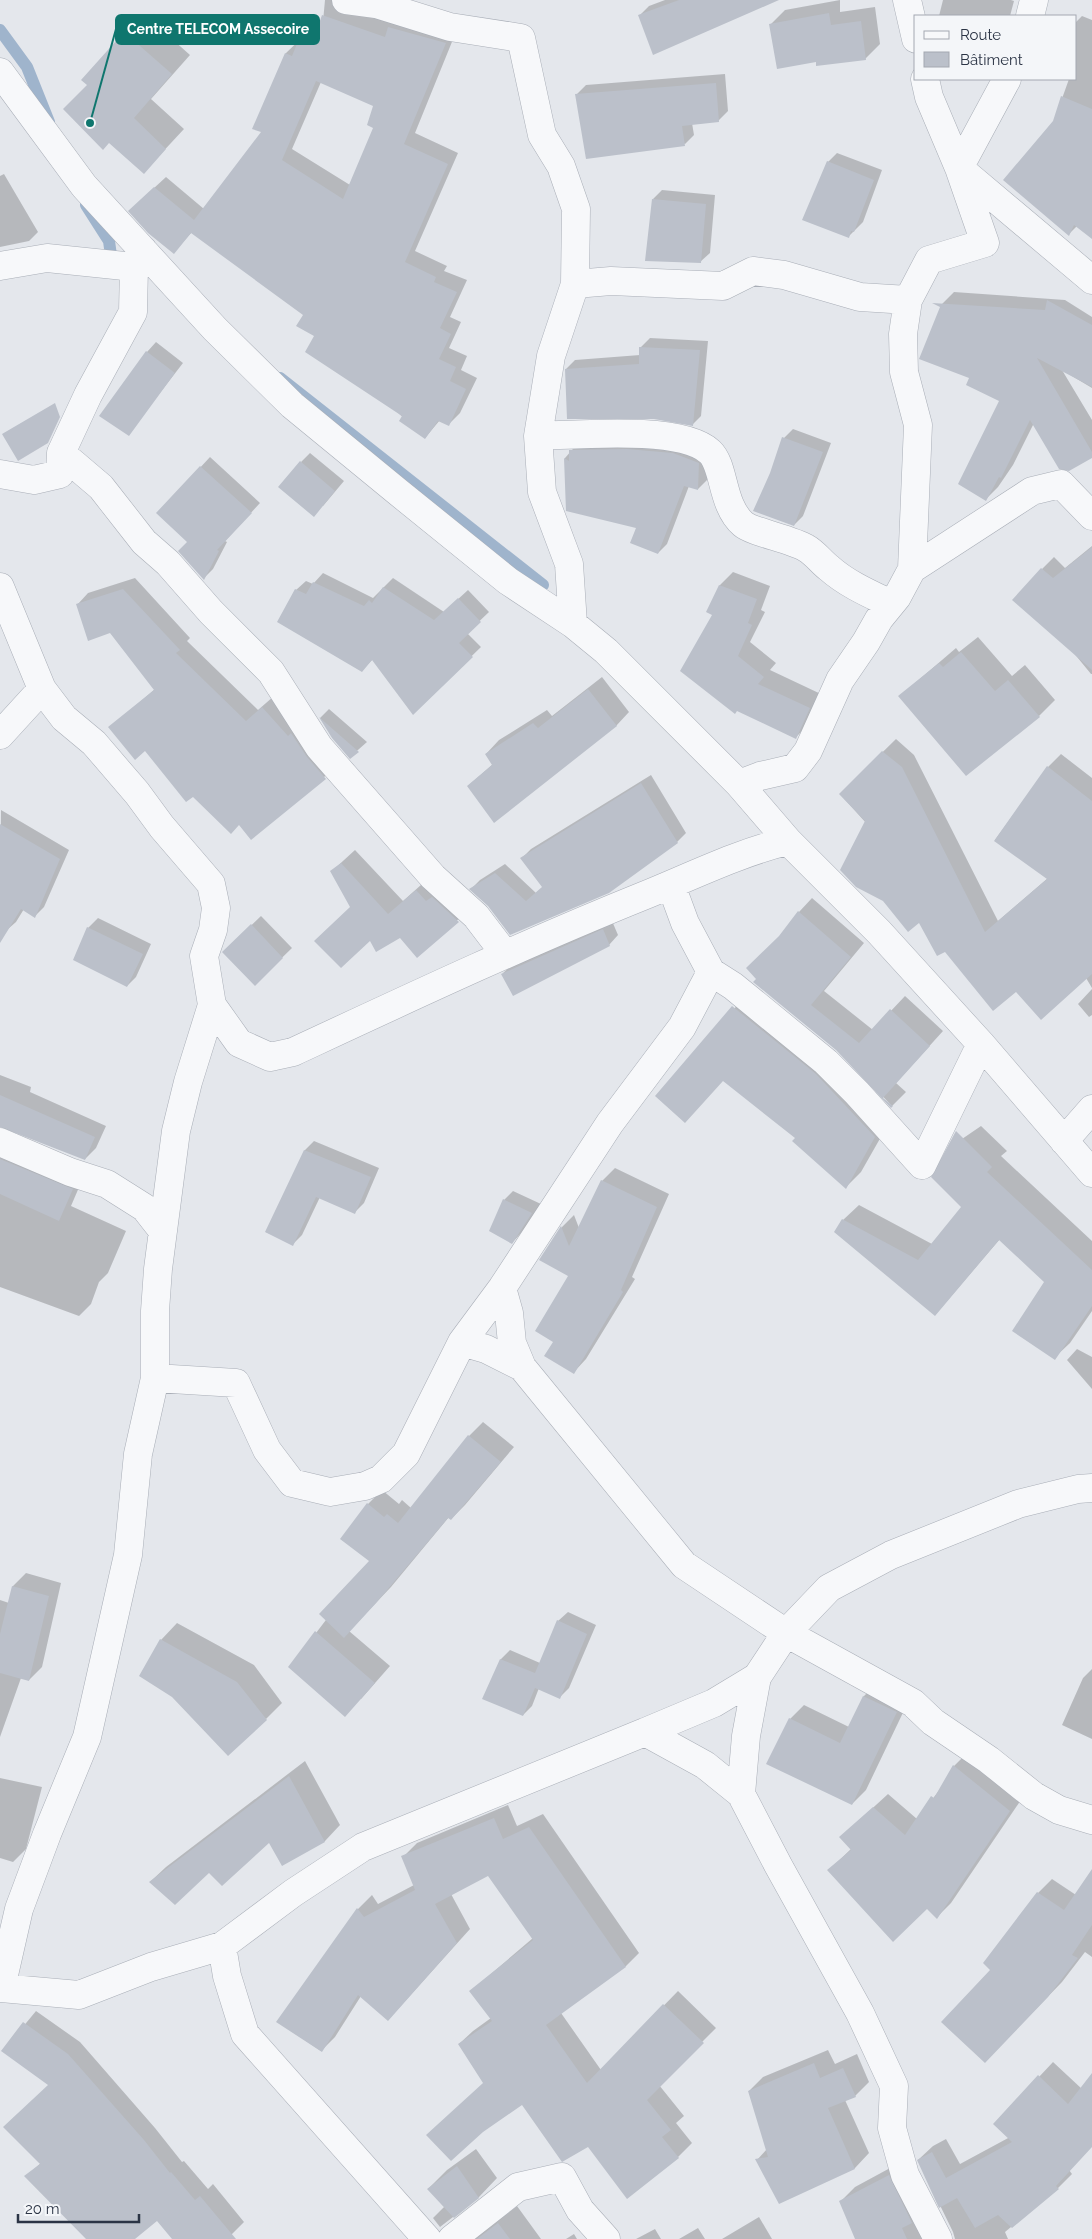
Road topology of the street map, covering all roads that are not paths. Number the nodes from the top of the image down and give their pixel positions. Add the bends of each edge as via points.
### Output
1 (346, 0) edge
2 (907, 0) edge
3 (1034, 0) edge
4 (1030, 15) edge
5 (914, 30) edge
6 (0, 72) edge
7 (925, 80) edge
8 (1006, 80) edge
9 (959, 168) junction
10 (138, 259) junction
11 (0, 266) edge
12 (1092, 280) edge
13 (575, 284) junction
14 (908, 300) junction
15 (538, 436) junction
16 (61, 453) junction
17 (0, 474) edge
18 (1092, 516) edge
19 (912, 569) junction
20 (0, 587) edge
21 (891, 604) junction
22 (573, 624) junction
23 (42, 689) junction
24 (0, 735) edge
25 (739, 784) junction
26 (788, 841) junction
27 (671, 884) junction
28 (505, 954) junction
29 (711, 972) junction
30 (212, 1005) junction
31 (981, 1044) junction
32 (1092, 1109) edge
33 (1064, 1141) junction
34 (0, 1142) edge
35 (1092, 1174) edge
36 (163, 1231) junction
37 (502, 1288) junction
38 (462, 1342) junction
39 (522, 1368) junction
40 (155, 1378) junction
41 (1092, 1488) edge
42 (786, 1633) junction
43 (757, 1677) junction
44 (645, 1732) junction
45 (741, 1794) junction
46 (1092, 1820) edge
47 (222, 1946) junction
48 (0, 1988) edge
49 (426, 2239) edge
50 (452, 2239) edge
51 (606, 2239) edge
52 (938, 2239) edge

1 - 13 street via 376,4 450,27 521,38 542,135 561,166 576,210
2 - 5 street
3 - 4 street
6 - 10 street
7 - 9 street
8 - 9 street
9 - 12 street
9 - 14 street via 985,243 928,260
10 - 11 street via 47,258
10 - 16 street via 132,312
10 - 22 street via 292,405 508,581
13 - 14 street via 611,281 723,286 753,271 784,275 860,297
13 - 15 street via 552,356
14 - 19 street via 903,334 904,372 918,425
15 - 21 street via 615,433 666,436 700,447 710,452 718,465 725,496 743,524 806,548 841,577
15 - 22 street via 542,492 569,564
16 - 17 street via 60,474 34,480
16 - 28 street via 101,487 144,542 271,672 319,747 434,877 476,916
18 - 19 street via 1061,484 1032,491
19 - 21 street
20 - 23 street
21 - 25 street via 840,680 811,745 795,768
22 - 25 street via 606,651
23 - 24 street
23 - 30 street via 64,718 94,743 211,884 216,908 204,956
25 - 26 street
26 - 27 street via 759,848
26 - 31 street via 879,932
27 - 28 street
27 - 29 street via 684,923
28 - 30 street via 293,1052 270,1057 239,1043
29 - 31 street via 826,1062 922,1166
29 - 37 street via 682,1027 610,1123
30 - 36 street via 176,1131
31 - 33 street
32 - 33 street
33 - 35 street
34 - 36 street via 106,1184 145,1208
36 - 40 street via 154,1311
37 - 38 street
37 - 39 street via 512,1343
38 - 39 street via 486,1349
38 - 40 street via 406,1454 381,1479 365,1486 330,1492 292,1483 267,1450 236,1383
39 - 42 street via 684,1564
40 - 48 street via 138,1454 128,1555 87,1737 19,1908
41 - 42 street via 1018,1504 891,1555 830,1588
42 - 43 street
42 - 46 street via 913,1703 933,1722 1034,1796 1059,1810
43 - 44 street via 714,1703
43 - 45 street via 746,1736
44 - 45 street via 705,1765
44 - 47 street via 363,1847 293,1893
45 - 52 street via 860,2013 894,2086 892,2128 905,2175
47 - 48 street via 151,1967 79,1995
47 - 49 street via 227,1976 245,2034
50 - 51 street via 518,2187 562,2178 580,2210

